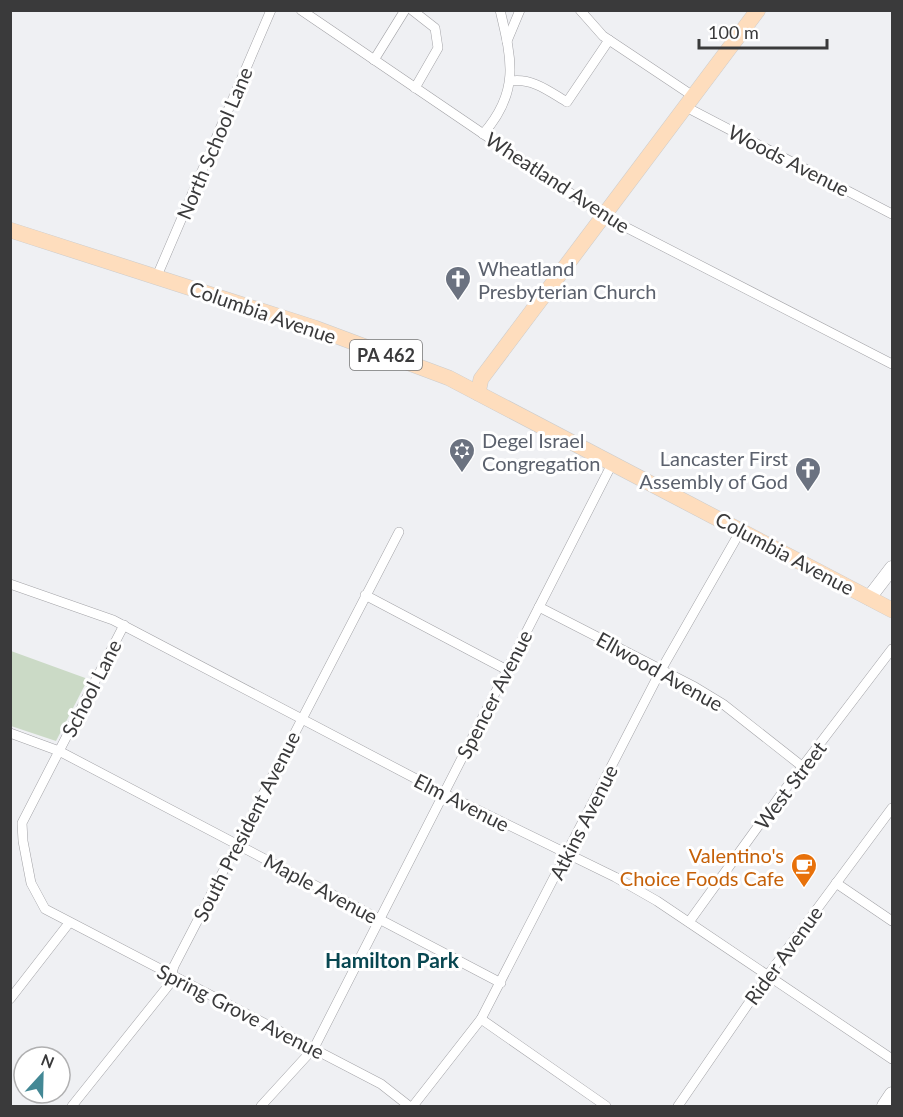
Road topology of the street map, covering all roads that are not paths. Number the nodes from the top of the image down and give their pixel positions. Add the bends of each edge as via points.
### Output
1 (272, 10) edge
2 (301, 10) edge
3 (405, 10) edge
4 (412, 10) edge
5 (500, 10) edge
6 (520, 10) edge
7 (580, 10) edge
8 (758, 10) edge
9 (609, 40) junction
10 (507, 42) junction
11 (374, 60) junction
12 (512, 81) junction
13 (415, 88) junction
14 (689, 102) junction
15 (483, 134) junction
16 (892, 214) edge
17 (604, 216) junction
18 (10, 230) edge
19 (157, 276) junction
20 (892, 364) edge
21 (478, 393) junction
22 (613, 462) junction
23 (741, 530) junction
24 (399, 532) dead end
25 (892, 568) edge
26 (10, 584) edge
27 (364, 595) junction
28 (869, 598) junction
29 (539, 607) junction
30 (892, 610) edge
31 (124, 626) junction
32 (892, 649) edge
33 (507, 670) junction
34 (662, 670) junction
35 (301, 719) junction
36 (10, 733) edge
37 (59, 751) junction
38 (803, 767) junction
39 (443, 793) junction
40 (892, 808) edge
41 (238, 843) junction
42 (566, 855) junction
43 (836, 884) junction
44 (379, 919) junction
45 (892, 921) edge
46 (689, 922) junction
47 (69, 923) junction
48 (768, 975) junction
49 (172, 976) junction
50 (501, 983) junction
51 (10, 999) edge
52 (482, 1019) junction
53 (314, 1048) junction
54 (892, 1059) edge
55 (892, 1094) edge
56 (72, 1107) edge
57 (261, 1107) edge
58 (408, 1107) edge
59 (413, 1107) edge
60 (606, 1107) edge
61 (678, 1107) edge
62 (884, 1107) edge

1 - 19 street, North School Lane
2 - 11 street, Wheatland Avenue
3 - 11 street
4 - 13 street via 435,28 438,48
5 - 10 street
6 - 10 street
7 - 9 street, Woods Avenue
8 - 14 main road
9 - 12 street via 567,102 523,79
9 - 14 street, Woods Avenue
10 - 12 street
11 - 13 street, Wheatland Avenue
12 - 15 street via 502,108
13 - 15 street, Wheatland Avenue
14 - 16 street, Woods Avenue
14 - 17 main road
15 - 17 street, Wheatland Avenue
17 - 20 street, Wheatland Avenue
17 - 21 main road via 482,379
18 - 19 main road, Columbia Avenue / PA 462
19 - 21 main road, Columbia Avenue / PA 462 via 365,347
21 - 22 main road, Columbia Avenue / PA 462
22 - 23 main road, Columbia Avenue / PA 462
22 - 29 street, Spencer Avenue
23 - 28 main road, Columbia Avenue / PA 462
23 - 34 street, Atkins Avenue
24 - 27 street, South President Avenue
25 - 28 main road
26 - 31 street, Elm Avenue
27 - 33 street
27 - 35 street, South President Avenue
28 - 30 main road, Columbia Avenue / PA 462
29 - 33 street, Spencer Avenue
29 - 34 street, Ellwood Avenue
31 - 35 street, Elm Avenue
31 - 37 street, School Lane
32 - 38 street, West Street
33 - 39 street, Spencer Avenue
34 - 38 street, Ellwood Avenue via 723,704
34 - 42 street, Atkins Avenue
35 - 39 street, Elm Avenue
35 - 41 street, South President Avenue
36 - 37 street, Maple Avenue
37 - 41 street, Maple Avenue
37 - 47 street, School Lane via 21,830 36,897 45,909
38 - 46 street, West Street
39 - 42 street, Elm Avenue
39 - 44 street, Spencer Avenue
40 - 43 street, Rider Avenue
41 - 44 street, Maple Avenue
41 - 49 street, South President Avenue
42 - 46 street, Elm Avenue via 615,877
42 - 50 street, Atkins Avenue
43 - 45 street
43 - 48 street, Rider Avenue
44 - 50 street, Maple Avenue
44 - 53 street, Spencer Avenue
46 - 48 street, Elm Avenue
47 - 49 street, Spring Grove Avenue
47 - 51 street
48 - 54 street, Elm Avenue
48 - 61 street, Rider Avenue
49 - 53 street, Spring Grove Avenue
49 - 56 street, South President Avenue
50 - 52 street, Atkins Avenue
52 - 59 street, Atkins Avenue
52 - 60 street
53 - 57 street, Spencer Avenue
53 - 58 street, Spring Grove Avenue via 391,1090
55 - 62 main road

